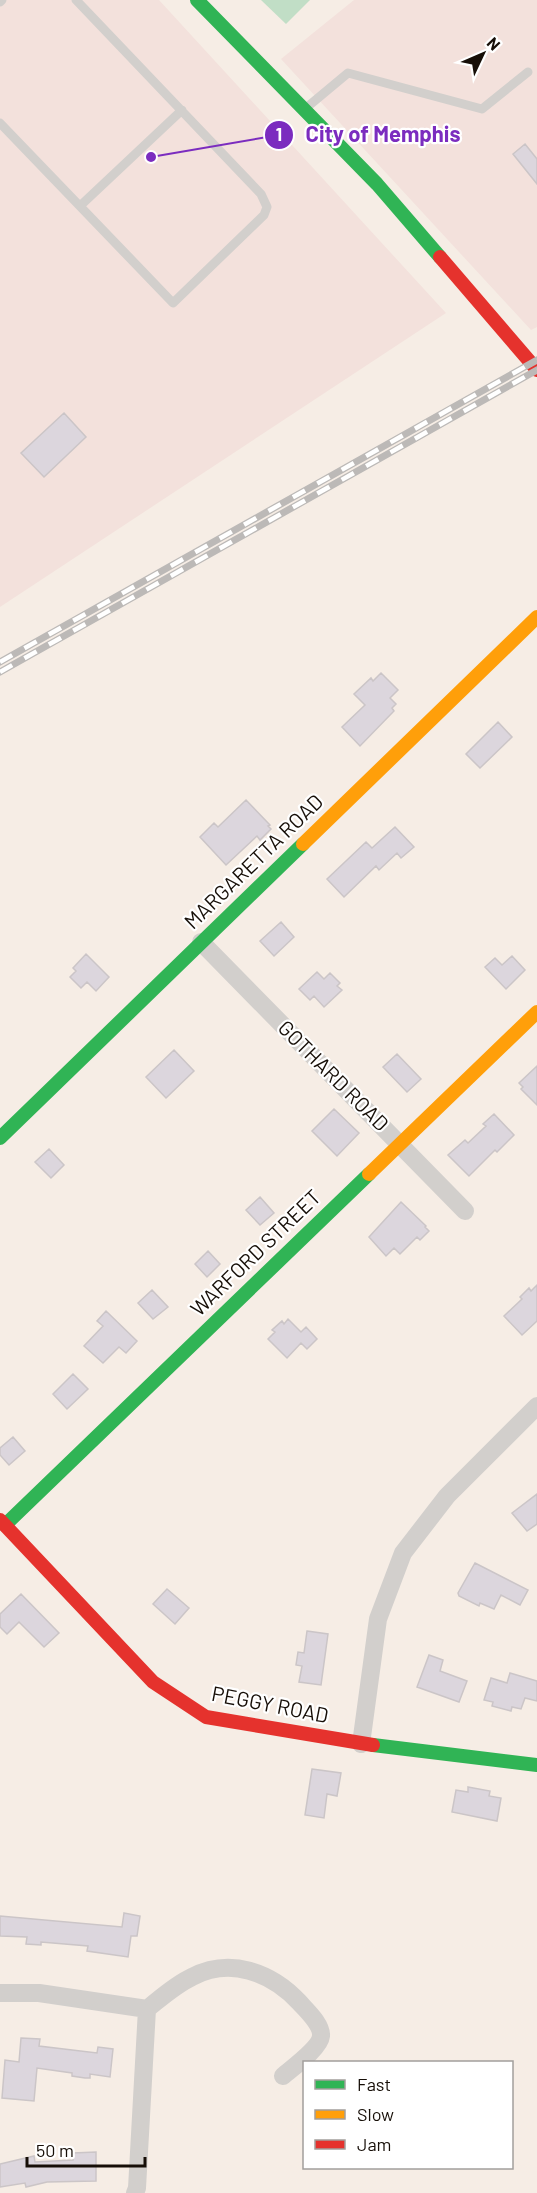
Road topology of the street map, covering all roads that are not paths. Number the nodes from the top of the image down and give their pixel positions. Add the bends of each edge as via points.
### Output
1 (76, 0) edge
2 (197, 0) edge
3 (528, 72) dead end
4 (304, 109) junction
5 (182, 110) junction
6 (0, 123) edge
7 (80, 206) junction
8 (537, 370) edge
9 (537, 617) edge
10 (201, 942) junction
11 (537, 1012) edge
12 (0, 1138) edge
13 (400, 1143) junction
14 (465, 1211) dead end
15 (537, 1406) edge
16 (2, 1522) edge
17 (361, 1744) junction
18 (537, 1765) edge
19 (0, 1993) edge
20 (147, 2009) junction
21 (283, 2076) dead end
22 (135, 2193) edge

1 - 5 lane
2 - 4 street
3 - 4 lane via 482,109 348,74
4 - 8 street via 377,184
5 - 7 lane
5 - 7 lane via 261,194 267,207 264,215 173,303
6 - 7 lane
9 - 10 street, MARGARETTA ROAD
10 - 12 street, MARGARETTA ROAD
10 - 13 street, GOTHARD ROAD
11 - 13 street, WARFORD STREET
13 - 14 street, GOTHARD ROAD
13 - 16 street, WARFORD STREET
15 - 17 street via 447,1496 403,1553 378,1619
16 - 17 street, PEGGY ROAD via 153,1682 206,1717
17 - 18 street, PEGGY ROAD
19 - 20 street via 39,1993
20 - 21 street via 191,1977 212,1968 257,1972 292,1994 320,2031 319,2042
20 - 22 street

